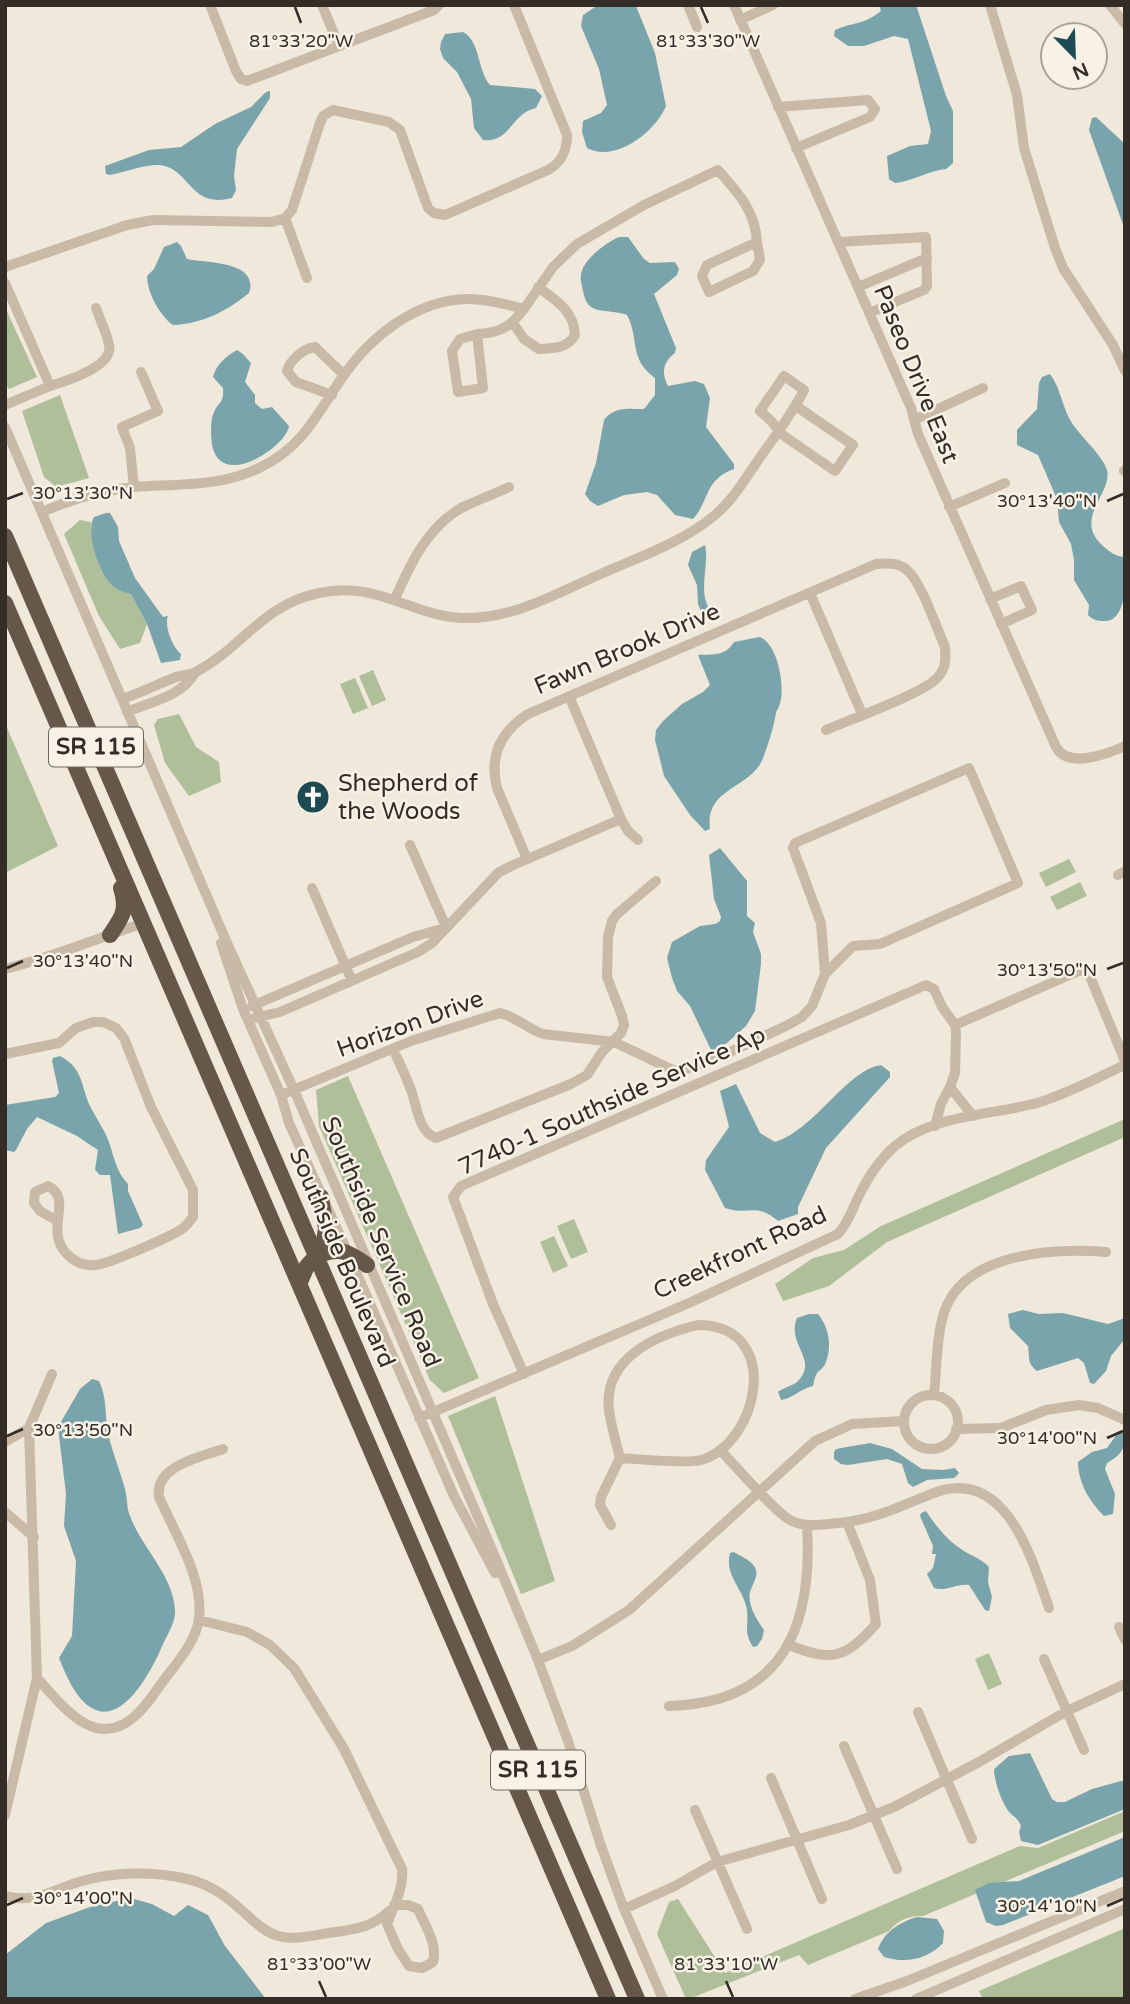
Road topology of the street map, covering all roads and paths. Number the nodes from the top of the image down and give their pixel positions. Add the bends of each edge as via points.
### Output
1 (210, 5) edge
2 (322, 5) edge
3 (439, 5) edge
4 (514, 5) edge
5 (688, 5) edge
6 (734, 5) edge
7 (773, 5) edge
8 (990, 5) edge
9 (1110, 5) edge
10 (740, 20) junction
11 (1125, 24) edge
12 (697, 27) dead end
13 (339, 47) junction
14 (778, 107) junction
15 (796, 148) junction
16 (285, 218) junction
17 (758, 242) junction
18 (838, 242) junction
19 (927, 258) junction
20 (5, 267) edge
21 (307, 278) dead end
22 (5, 283) edge
23 (538, 286) junction
24 (858, 287) junction
25 (96, 308) dead end
26 (524, 309) junction
27 (869, 313) junction
28 (513, 323) junction
29 (477, 334) junction
30 (1125, 371) edge
31 (141, 372) dead end
32 (344, 375) junction
33 (50, 386) junction
34 (983, 388) dead end
35 (332, 395) junction
36 (5, 405) edge
37 (796, 406) junction
38 (914, 420) junction
39 (5, 427) edge
40 (779, 430) junction
41 (1005, 482) dead end
42 (134, 487) junction
43 (509, 487) dead end
44 (949, 507) junction
45 (42, 512) junction
46 (5, 536) edge
47 (810, 593) junction
48 (396, 599) junction
49 (990, 599) junction
50 (5, 603) edge
51 (1001, 624) junction
52 (194, 674) junction
53 (569, 696) junction
54 (122, 699) junction
55 (127, 712) junction
56 (862, 714) junction
57 (827, 730) dead end
58 (1125, 746) edge
59 (621, 819) junction
60 (638, 841) dead end
61 (410, 845) dead end
62 (116, 858) junction
63 (527, 859) junction
64 (656, 881) dead end
65 (312, 888) dead end
66 (204, 889) junction
67 (144, 922) junction
68 (446, 927) junction
69 (110, 935) junction
70 (187, 958) junction
71 (345, 966) junction
72 (5, 969) edge
73 (825, 974) junction
74 (352, 981) junction
75 (255, 1004) junction
76 (243, 1009) junction
77 (260, 1016) junction
78 (248, 1021) junction
79 (955, 1025) junction
80 (614, 1042) junction
81 (393, 1049) junction
82 (5, 1054) edge
83 (1125, 1063) edge
84 (950, 1087) junction
85 (294, 1090) junction
86 (281, 1096) junction
87 (973, 1116) junction
88 (935, 1126) junction
89 (321, 1197) junction
90 (56, 1220) dead end
91 (347, 1251) junction
92 (1107, 1252) dead end
93 (316, 1256) junction
94 (367, 1265) junction
95 (300, 1282) junction
96 (52, 1374) dead end
97 (524, 1374) junction
98 (934, 1395) junction
99 (432, 1412) junction
100 (419, 1418) junction
101 (1125, 1420) edge
102 (904, 1421) junction
103 (29, 1428) junction
104 (956, 1429) junction
105 (5, 1442) edge
106 (223, 1449) dead end
107 (720, 1450) junction
108 (620, 1458) junction
109 (759, 1490) junction
110 (5, 1512) edge
111 (847, 1522) junction
112 (611, 1525) dead end
113 (807, 1526) junction
114 (34, 1537) junction
115 (1049, 1608) dead end
116 (517, 1613) junction
117 (199, 1620) junction
118 (1119, 1627) dead end
119 (1125, 1640) edge
120 (789, 1645) junction
121 (1044, 1659) dead end
122 (538, 1660) junction
123 (37, 1678) junction
124 (1125, 1684) edge
125 (669, 1706) dead end
126 (1067, 1711) junction
127 (918, 1712) dead end
128 (844, 1746) dead end
129 (1084, 1750) dead end
130 (771, 1778) dead end
131 (946, 1779) junction
132 (695, 1810) dead end
133 (5, 1815) edge
134 (874, 1816) junction
135 (797, 1839) junction
136 (972, 1839) dead end
137 (717, 1862) junction
138 (897, 1869) dead end
139 (1125, 1891) edge
140 (5, 1896) edge
141 (822, 1899) dead end
142 (394, 1905) junction
143 (624, 1909) junction
144 (1125, 1909) edge
145 (747, 1929) dead end
146 (608, 1999) edge
147 (637, 1999) edge
148 (663, 1999) edge
149 (855, 1999) edge
150 (916, 1999) edge

1 - 13 street via 236,71 247,82
2 - 13 street
3 - 13 street
4 - 16 street via 567,135 564,154 555,166 439,215 428,208 395,125 333,110 323,116 292,210
5 - 12 street
6 - 10 street, Paseo Drive East
7 - 10 street
8 - 30 street via 1020,106 1024,148 1055,248
9 - 11 street
10 - 14 street, Paseo Drive East
14 - 15 street, Paseo Drive East
14 - 15 street via 872,103 870,117
15 - 18 street, Paseo Drive East
16 - 20 street via 272,222 153,220
16 - 21 street
17 - 17 street via 760,260 753,271 709,292 702,276 707,265
17 - 23 street via 745,200 718,170 589,236 564,254
18 - 19 street via 926,237
18 - 24 street, Paseo Drive East
19 - 24 street
19 - 27 street via 929,280 924,290
22 - 33 street
23 - 26 street
23 - 28 street via 571,317 575,335 571,342 539,349 524,339
24 - 27 street, Paseo Drive East
25 - 33 street via 109,355 99,366
26 - 28 street
26 - 32 street via 463,299 425,309 377,337
27 - 38 street, Paseo Drive East
28 - 29 street via 497,332
29 - 29 street via 483,388 458,392 452,351 460,339
31 - 42 street via 158,411 122,427 130,448
32 - 35 street
32 - 35 street via 316,347 305,350 288,366 296,382
33 - 36 street
34 - 38 street
35 - 42 street via 295,443 258,469 208,483
37 - 40 street
37 - 40 street via 804,390 785,376 760,411
37 - 40 street via 853,445 835,471
38 - 44 street, Paseo Drive East
39 - 45 street, Southside Service Road
40 - 48 street via 726,505 673,543 496,616 451,617
41 - 44 street
42 - 45 street via 100,491
43 - 48 street via 462,508 432,532
44 - 49 street, Paseo Drive East
45 - 54 street, Southside Service Road
46 - 70 highway, Southside Boulevard / SR 115
47 - 53 street, Fawn Brook Drive
47 - 56 street
47 - 56 street, Fawn Brook Drive via 876,564 895,564 908,570 917,584 945,647 944,668 929,686
48 - 52 street via 341,590 297,599 262,619
49 - 51 street, Paseo Drive East
49 - 51 street via 1021,586 1032,610
50 - 62 highway, Southside Boulevard / SR 115
51 - 58 street, Paseo Drive East via 1064,757 1087,757
52 - 54 street
52 - 55 street via 174,692
53 - 59 street
53 - 63 street, Fawn Brook Drive via 517,721 495,753 497,788
54 - 55 street, Southside Service Road
55 - 66 street, Southside Service Road
56 - 57 street
59 - 60 street
59 - 63 street
61 - 68 street
62 - 67 highway, Southside Boulevard / SR 115
62 - 69 highway via 126,904
63 - 68 street via 498,873
64 - 80 street via 611,921 605,970 624,1025
65 - 71 street
66 - 75 street, Southside Service Road
66 - 76 street, Southside Service Road
67 - 69 street
67 - 70 highway via 168,930
67 - 95 highway, Southside Boulevard / SR 115
68 - 71 street
68 - 74 street via 418,952
69 - 72 street
70 - 93 highway, Southside Boulevard / SR 115
71 - 74 street
71 - 75 street
73 - 73 street via 853,946 880,944 1018,883 969,768 795,844 821,923
73 - 80 street, Horizon Drive via 812,1006 802,1017 683,1070 673,1070
74 - 77 street
75 - 76 street
75 - 77 street, Southside Service Road
76 - 78 street, Southside Service Road
77 - 78 street
77 - 85 street, Southside Service Road
78 - 86 street, Southside Service Road
79 - 83 street via 1081,970 1089,974
79 - 84 street, 7740-1 Southside Service Ap via 956,1063
79 - 97 street, 7740-1 Southside Service Ap via 934,989 926,985 461,1186 453,1197
80 - 81 street, Horizon Drive via 543,1034 500,1013
80 - 81 street via 587,1075 572,1084 436,1138 426,1131
81 - 85 street, Horizon Drive
82 - 90 street via 59,1043 76,1028 93,1022 116,1028 193,1190 193,1217 182,1229 103,1264 84,1264 65,1252
83 - 87 street, Creekfront Road via 1037,1103
84 - 87 street
84 - 88 street, 7740-1 Southside Service Ap
85 - 86 street, Horizon Drive
85 - 94 street, Southside Service Road
86 - 89 street, Southside Service Road
87 - 88 street, Creekfront Road
88 - 97 street, Creekfront Road via 916,1132 886,1155 838,1234
89 - 91 street, Southside Service Road
89 - 93 highway via 326,1229
91 - 93 highway via 331,1250
91 - 94 highway
91 - 100 street, Southside Service Road
92 - 98 street via 1041,1252 984,1270 962,1285 943,1320
93 - 95 highway
93 - 147 highway, Southside Boulevard / SR 115
94 - 99 street, Southside Service Road
95 - 146 highway, Southside Boulevard / SR 115
96 - 103 street
97 - 99 street
98 - 102 street via 914,1401
98 - 104 street via 954,1407
99 - 100 street
99 - 116 street, Southside Service Road
100 - 116 street, Southside Service Road via 454,1496
101 - 104 street via 1098,1408 1072,1406 1046,1410 1001,1428
102 - 104 street via 911,1441 926,1449 944,1446
102 - 109 street via 869,1421 838,1429 815,1441
103 - 105 street
103 - 114 street
106 - 117 street via 184,1464 161,1480 158,1488 195,1581
107 - 108 street via 695,1461
107 - 108 street via 747,1413 755,1372 737,1339 723,1329 698,1325 648,1343 621,1364 609,1393
107 - 109 street
108 - 112 street via 601,1497 600,1505
109 - 113 street via 783,1516
109 - 122 street via 628,1610 572,1646
110 - 114 street
111 - 113 street
111 - 115 street via 899,1509 933,1493 962,1488 976,1492 994,1501 1013,1523 1033,1560
111 - 120 street via 866,1565 876,1624 841,1655 821,1656
113 - 120 street via 806,1586
114 - 123 street
116 - 122 street, Southside Service Road
117 - 123 street via 175,1665 134,1718 118,1726 86,1726
117 - 142 street via 247,1632 295,1668 344,1749 402,1869 403,1882
118 - 119 street
120 - 125 street via 769,1671 746,1688 692,1706
121 - 126 street
122 - 143 street, Southside Service Road
123 - 133 street
124 - 126 street
126 - 129 street
126 - 131 street
127 - 131 street
128 - 134 street
130 - 135 street
131 - 134 street
131 - 136 street
132 - 137 street
134 - 135 street
134 - 138 street
135 - 137 street
135 - 141 street
137 - 143 street
137 - 145 street
139 - 149 street
140 - 142 street via 33,1899 101,1877 186,1878 219,1892 260,1927 288,1937 372,1925
142 - 142 street via 418,1909 433,1941 433,1962 422,1968 409,1966 387,1924
143 - 148 street, Southside Service Road
144 - 150 street

